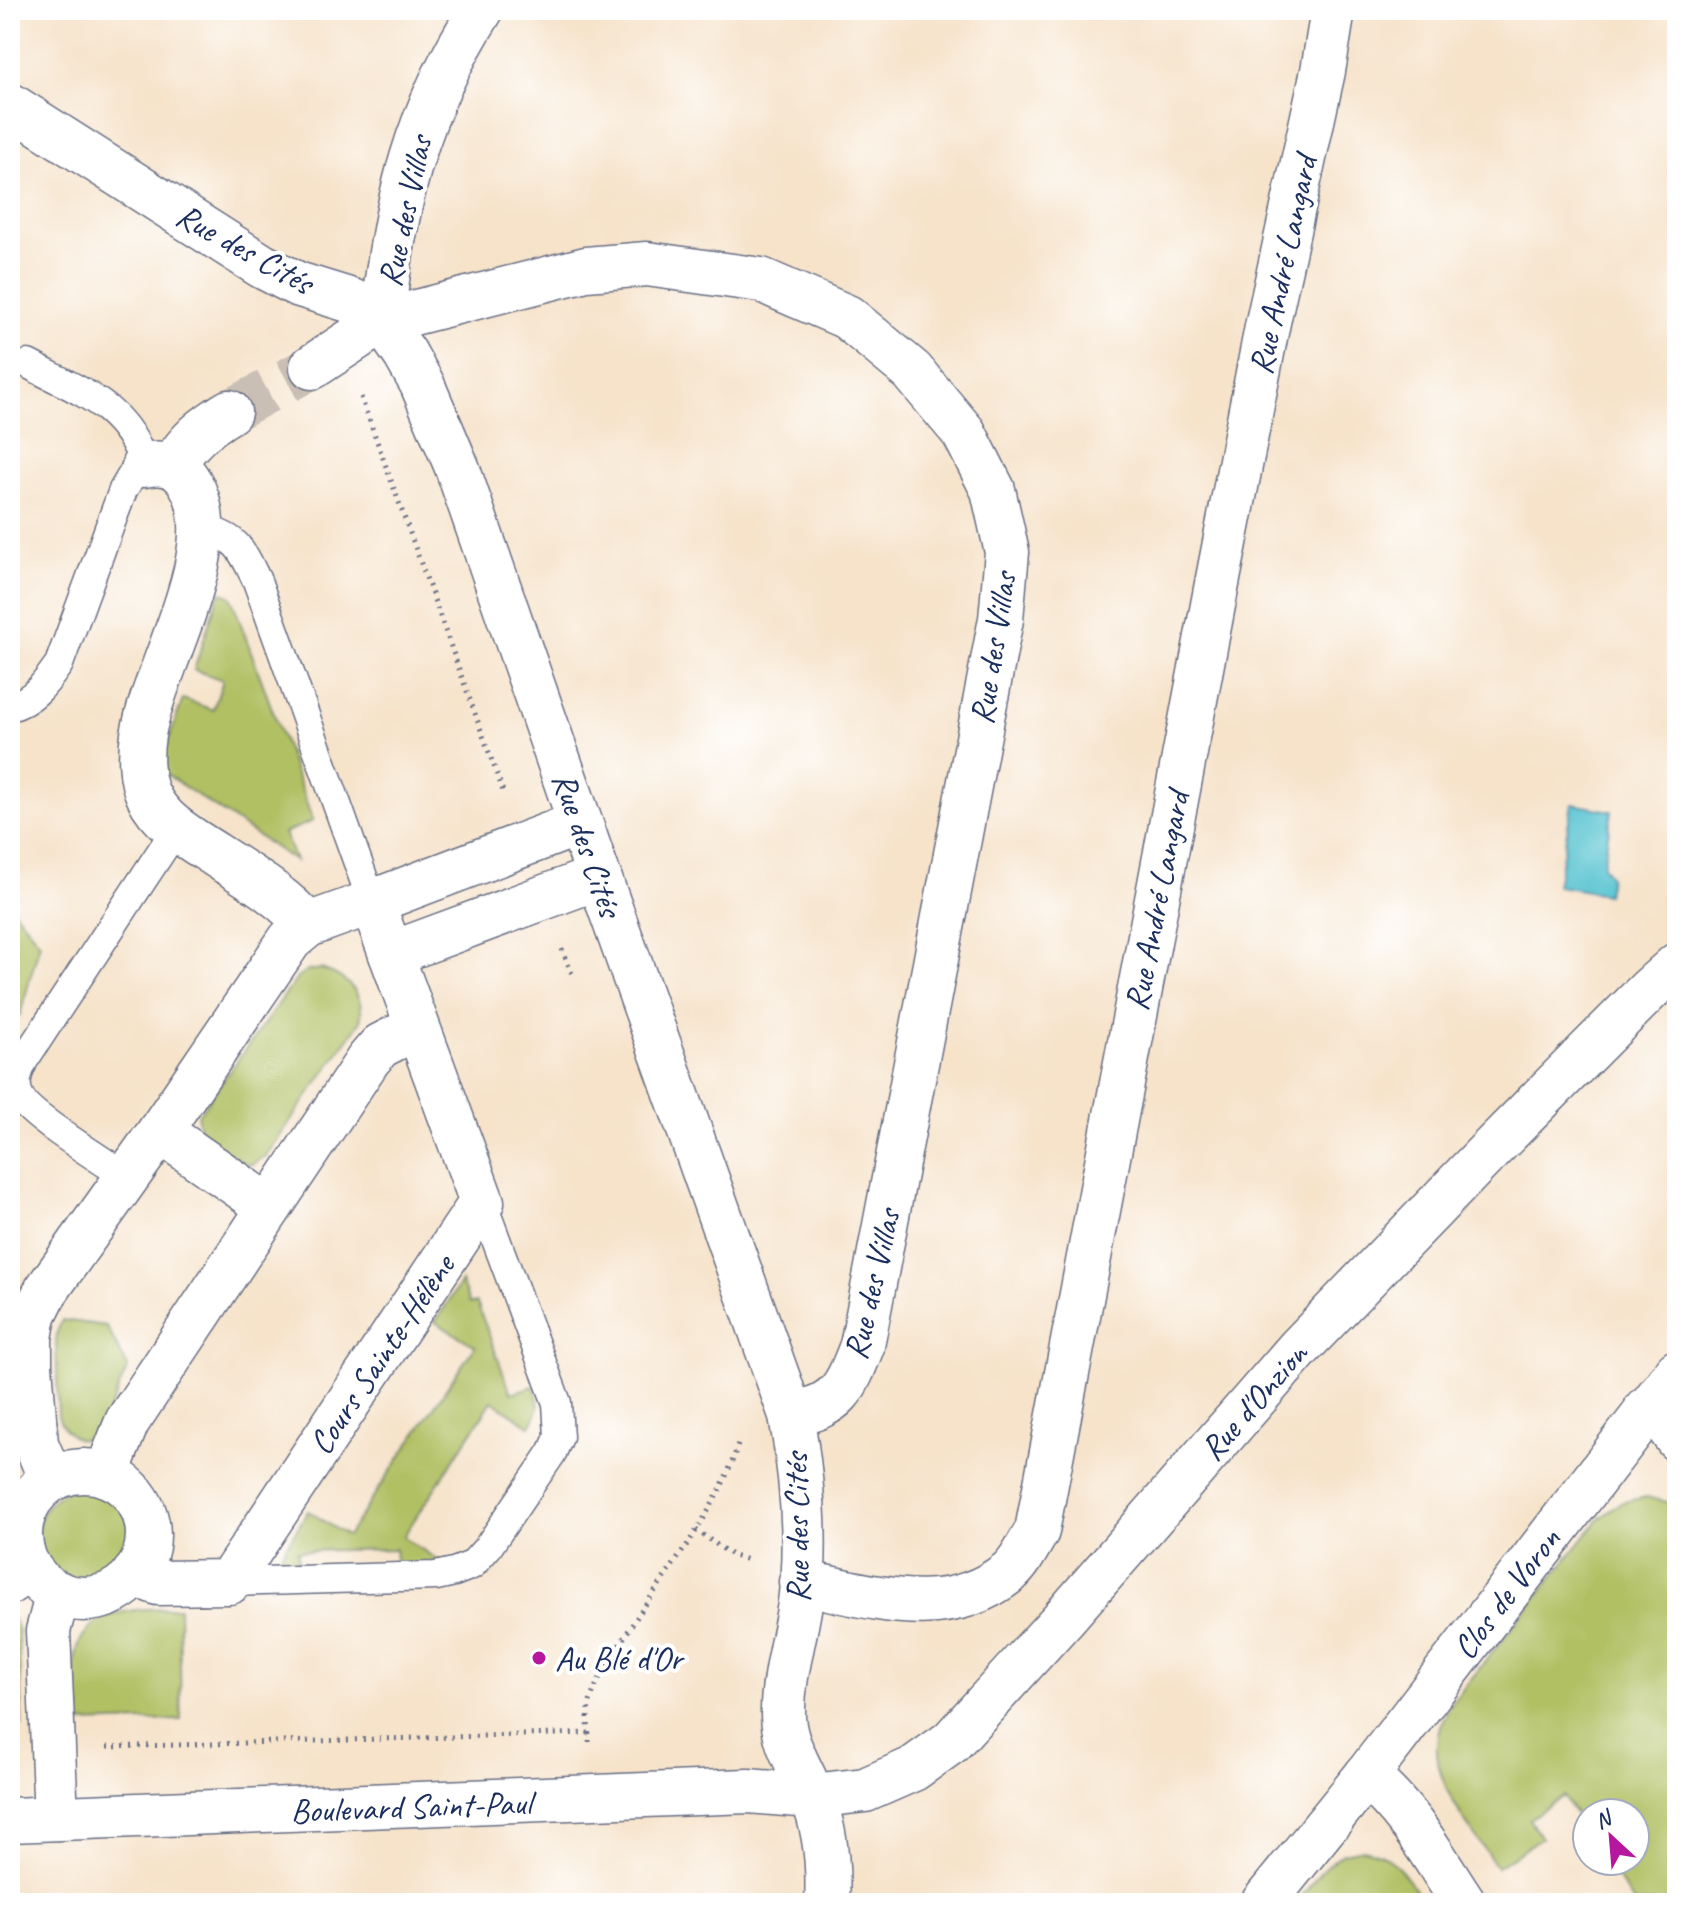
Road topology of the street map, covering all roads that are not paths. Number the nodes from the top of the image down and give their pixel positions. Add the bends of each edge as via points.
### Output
1 (481, 10) edge
2 (1333, 10) edge
3 (10, 105) edge
4 (382, 321) junction
5 (325, 359) tunnel mouth
6 (28, 364) dead end
7 (229, 412) tunnel mouth
8 (158, 465) junction
9 (203, 529) junction
10 (10, 707) edge
11 (580, 823) junction
12 (176, 829) junction
13 (599, 877) junction
14 (372, 902) junction
15 (308, 925) junction
16 (391, 954) junction
17 (1677, 965) edge
18 (417, 1027) junction
19 (160, 1131) junction
20 (127, 1177) junction
21 (482, 1202) junction
22 (268, 1206) junction
23 (1677, 1372) edge
24 (1646, 1409) junction
25 (791, 1415) junction
26 (1677, 1439) edge
27 (106, 1475) junction
28 (51, 1479) junction
29 (134, 1574) junction
30 (229, 1582) junction
31 (801, 1582) junction
32 (34, 1586) edge
33 (1366, 1776) junction
34 (812, 1796) junction
35 (56, 1818) junction
36 (10, 1820) edge
37 (827, 1903) edge
38 (1263, 1903) edge
39 (1464, 1903) edge

1 - 4 street, Rue des Villas via 432,97 413,148 390,244
2 - 31 street, Rue André Langard via 1217,584 1037,1531 1011,1571 964,1598 898,1601
3 - 4 street, Rue des Cités via 262,266 297,284 352,301
4 - 5 street
4 - 11 street, Rue des Cités via 422,384 457,467
4 - 25 street, Rue des Villas via 586,269 647,264 761,280 847,317 912,371 964,433 993,490 1007,552 1001,619 862,1346 848,1382 832,1400
6 - 8 lane via 105,405
7 - 8 street
8 - 9 street via 186,475 201,508
8 - 10 lane via 133,473 119,499 59,664 26,702
9 - 12 street via 198,564 143,736 141,767 147,793
9 - 14 lane via 225,534 257,581
11 - 13 street, Rue des Cités
11 - 14 street
12 - 15 street via 267,888
12 - 20 lane via 17,1074 16,1087 27,1108
13 - 16 street
13 - 25 street, Rue des Cités
14 - 15 street
14 - 16 street
15 - 19 street via 277,957
16 - 18 street
17 - 34 street, Rue d'Onzion via 1299,1348 951,1742 913,1769 865,1790
18 - 21 street
18 - 22 street via 380,1046 368,1060
19 - 20 street
19 - 22 street
20 - 28 street via 34,1315 30,1365 36,1444
21 - 30 street, Cours Sainte-Hélène
21 - 30 lane via 557,1403 559,1437 552,1453 472,1565 436,1576
22 - 27 street via 127,1422
23 - 24 street, Clos de Voron
24 - 26 street
24 - 33 street, Clos de Voron
25 - 31 street, Rue des Cités via 801,1472
27 - 28 street via 86,1471
27 - 29 street via 123,1484 145,1516 145,1555
28 - 32 street via 26,1507 21,1524 20,1542
29 - 30 street via 158,1583
29 - 32 street via 100,1597 78,1598
31 - 34 street, Rue des Cités via 782,1712 788,1748
32 - 35 street via 49,1619
33 - 38 street, Clos de Voron
33 - 39 street via 1404,1812
34 - 35 street, Boulevard Saint-Paul via 748,1791
34 - 37 street, Rue des Cités via 826,1840
35 - 36 street, Boulevard Saint-Paul

